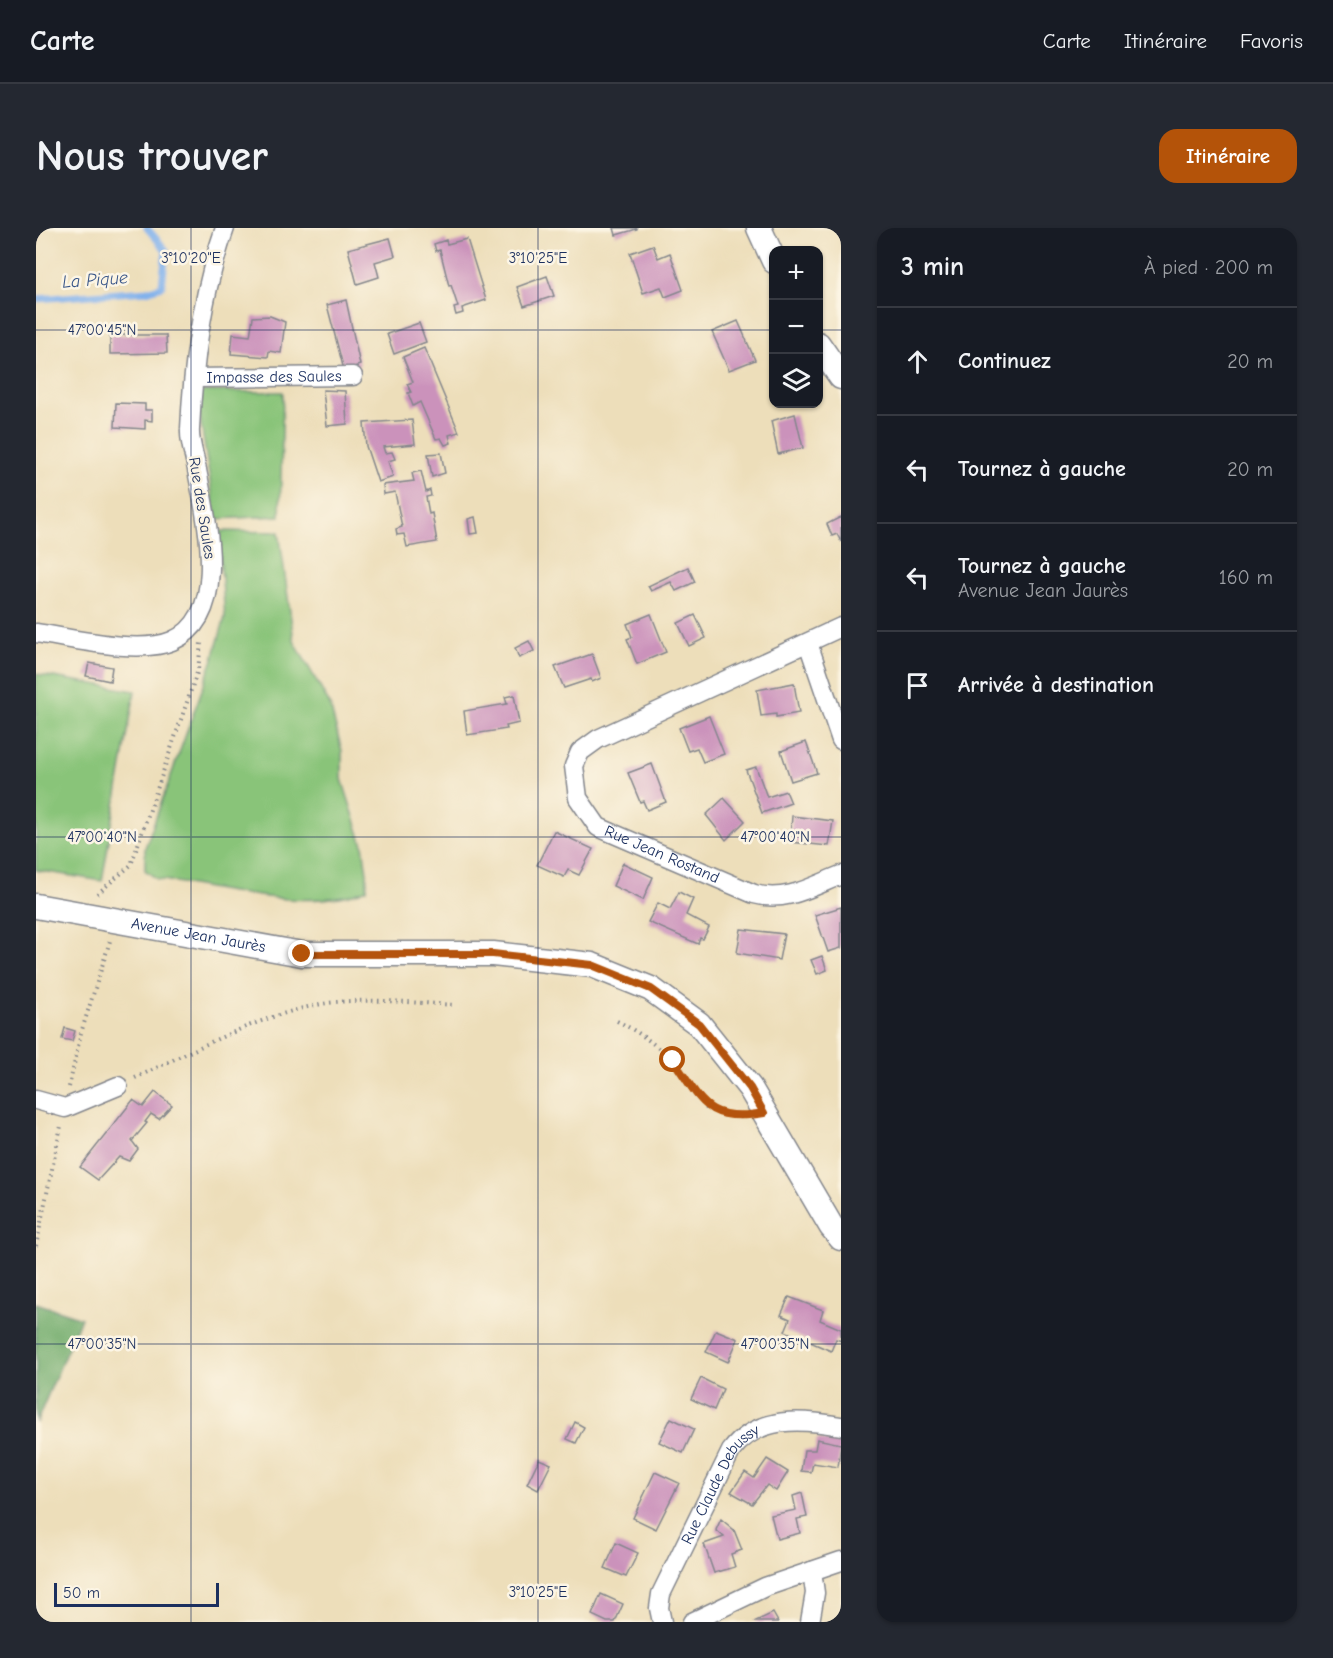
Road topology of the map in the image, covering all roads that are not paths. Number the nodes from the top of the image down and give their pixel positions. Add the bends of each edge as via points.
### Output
1 (225, 228) edge
2 (759, 228) edge
3 (769, 250) edge
4 (823, 350) edge
5 (353, 376) dead end
6 (194, 378) junction
7 (841, 378) edge
8 (841, 627) edge
9 (36, 633) edge
10 (808, 643) junction
11 (841, 740) edge
12 (841, 875) edge
13 (36, 906) edge
14 (118, 1086) road end
15 (36, 1100) edge
16 (841, 1238) edge
17 (841, 1426) edge
18 (841, 1561) edge
19 (812, 1571) junction
20 (662, 1622) edge
21 (692, 1622) edge
22 (810, 1622) edge

1 - 6 street, Rue des Saules via 210,270
2 - 3 street
4 - 7 street
5 - 6 street, Impasse des Saules
6 - 9 street, Rue des Saules via 190,433 211,563 205,602 196,620 172,641 152,646
8 - 10 street, Rue Jean Rostand
10 - 11 street
10 - 12 street, Rue Jean Rostand via 598,739 580,752 574,778 578,798 598,827 754,894 789,896
13 - 16 street, Avenue Jean Jaurès via 302,954 493,954 592,965 651,989 699,1024 750,1088
14 - 15 street via 64,1108
17 - 20 street, Rue Claude Debussy via 811,1420 775,1422 740,1439 661,1594
18 - 19 street
19 - 21 street via 765,1587
19 - 22 street via 815,1593

